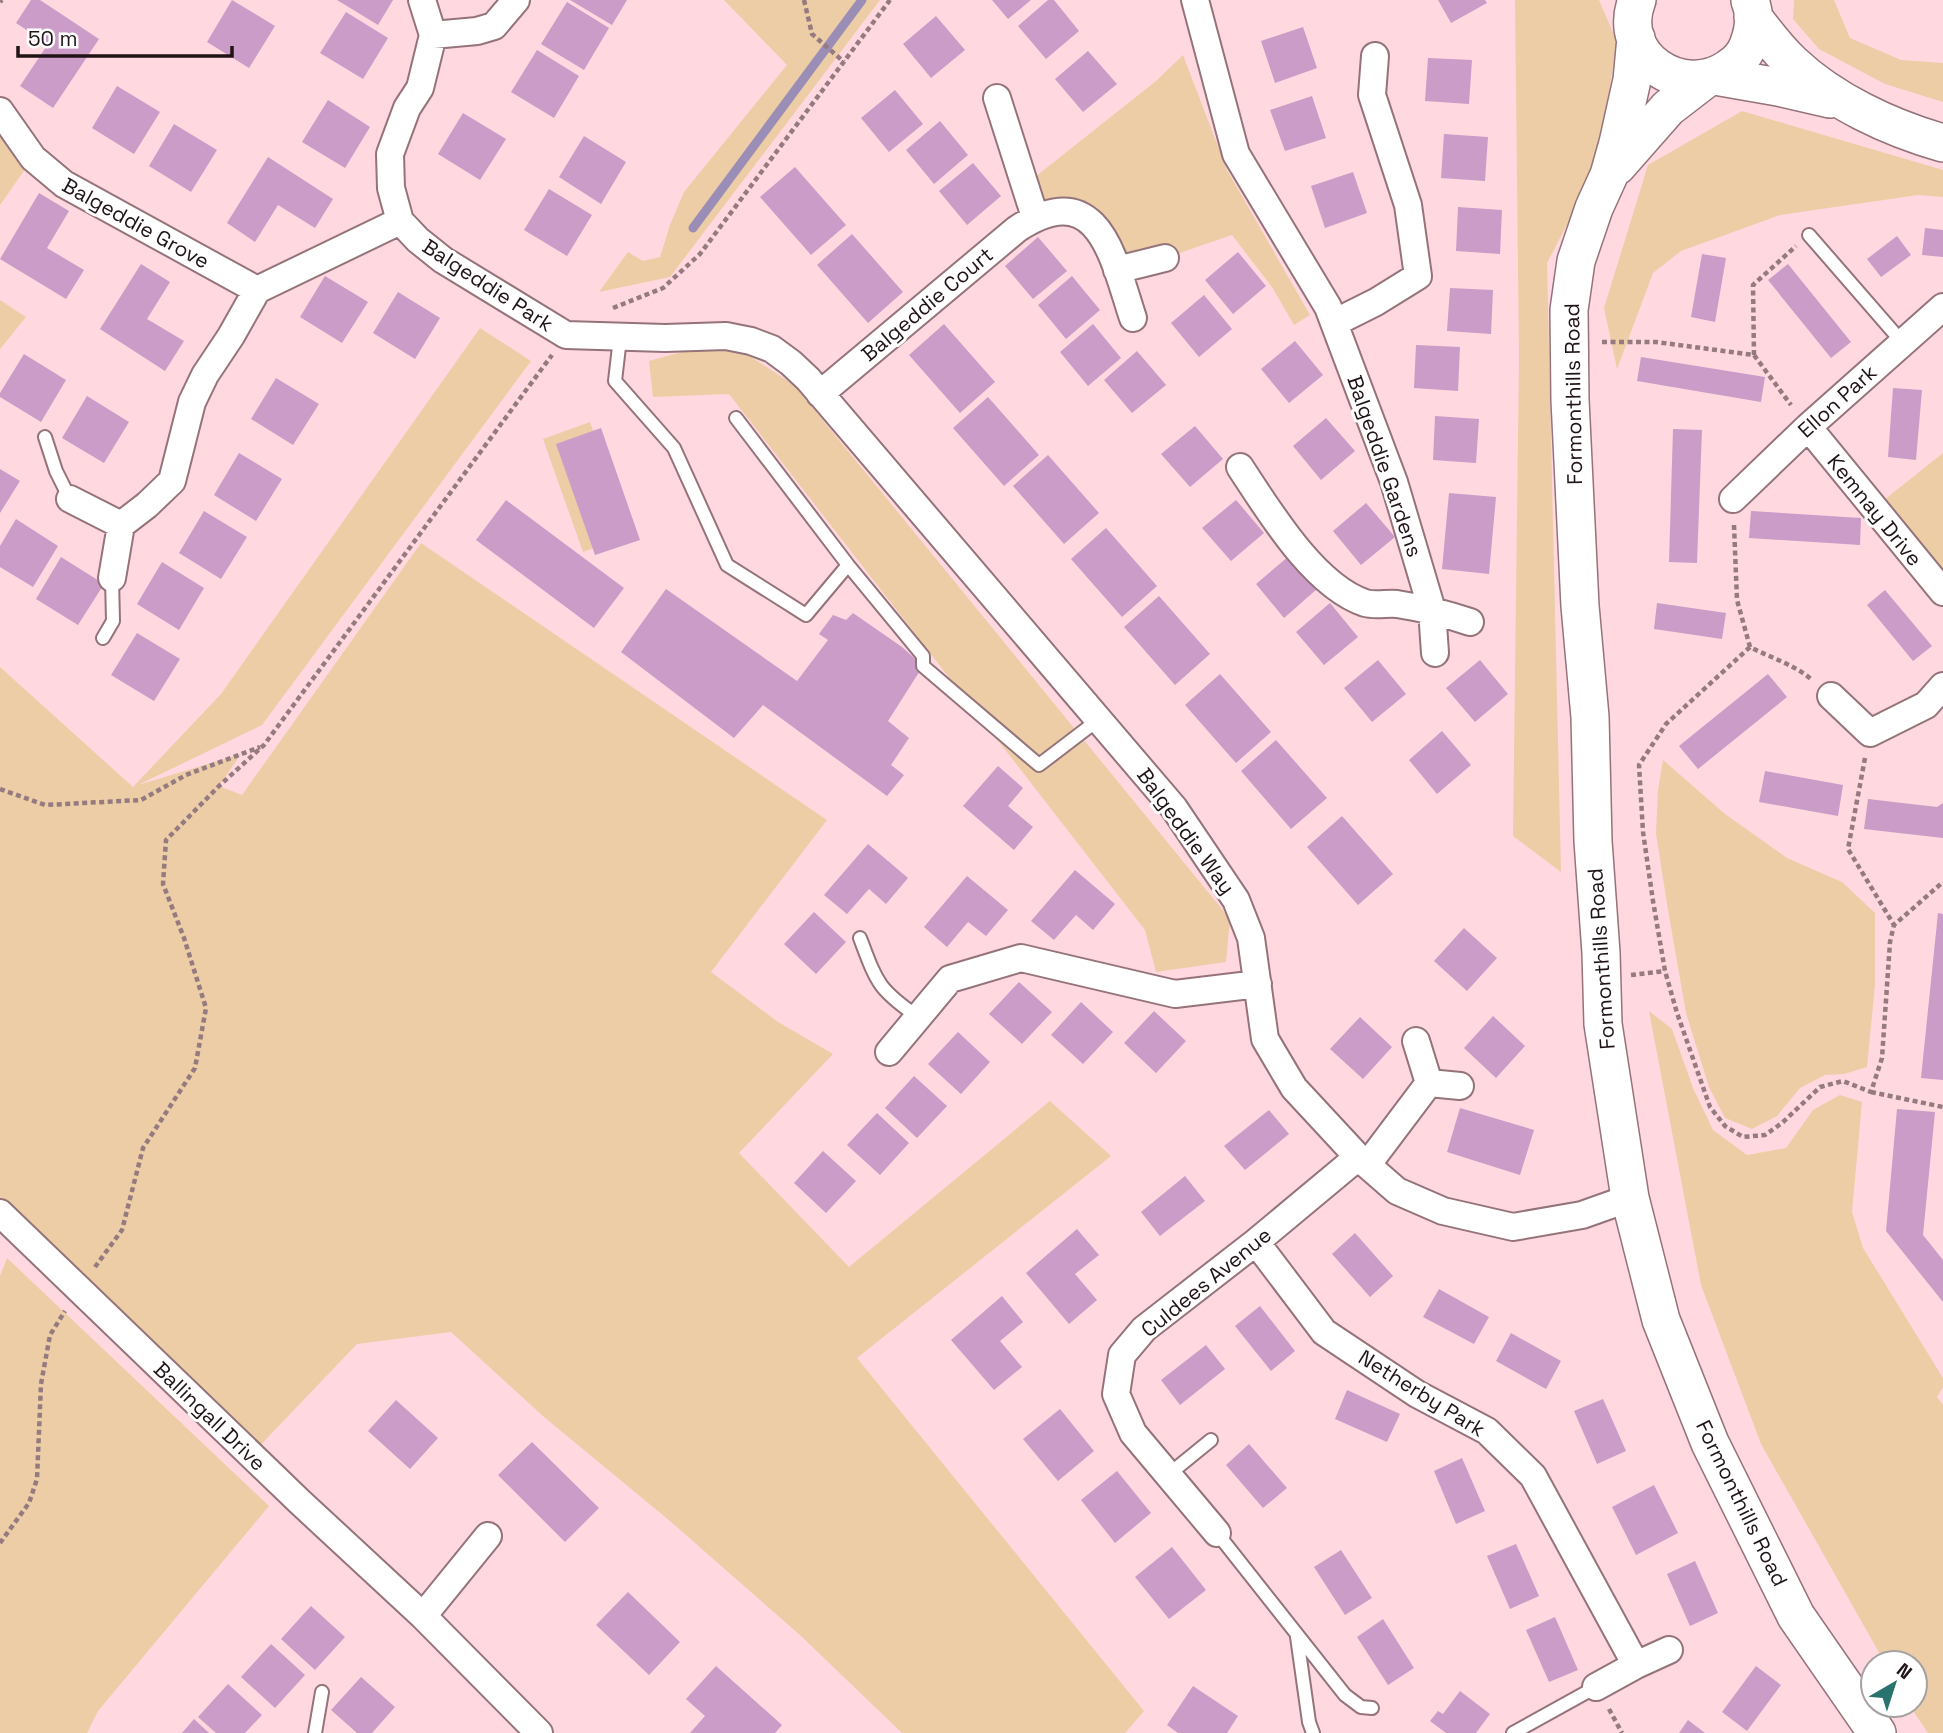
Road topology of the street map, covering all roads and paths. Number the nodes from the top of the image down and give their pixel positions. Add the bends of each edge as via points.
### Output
1 (422, 0) edge
2 (516, 0) edge
3 (804, 0) edge
4 (890, 0) edge
5 (1195, 0) edge
6 (1753, 7) edge
7 (1632, 15) edge
8 (433, 35) junction
9 (1375, 56) dead end
10 (844, 62) junction
11 (1711, 77) junction
12 (997, 98) dead end
13 (1848, 103) junction
14 (0, 111) edge
15 (1943, 143) edge
16 (1609, 175) junction
17 (1035, 217) junction
18 (400, 221) junction
19 (1809, 234) joint
20 (1165, 258) dead end
21 (1117, 270) junction
22 (257, 290) junction
23 (1943, 307) edge
24 (612, 308) dead end
25 (1133, 318) dead end
26 (1334, 323) junction
27 (566, 335) junction
28 (620, 338) junction
29 (1569, 341) junction
30 (1902, 342) junction
31 (1754, 355) junction
32 (814, 387) junction
33 (736, 418) dead end
34 (1808, 427) junction
35 (45, 437) dead end
36 (1240, 467) dead end
37 (70, 499) joint
38 (1733, 499) joint
39 (121, 525) junction
40 (848, 565) junction
41 (112, 578) joint
42 (1943, 592) edge
43 (1432, 610) junction
44 (1470, 622) dead end
45 (103, 638) dead end
46 (1750, 647) junction
47 (1434, 653) dead end
48 (1943, 686) edge
49 (1830, 696) joint
50 (1098, 720) junction
51 (1870, 733) junction
52 (264, 745) junction
53 (0, 789) edge
54 (1943, 882) edge
55 (1894, 925) junction
56 (860, 938) dead end
57 (1258, 984) junction
58 (918, 1017) junction
59 (1416, 1041) dead end
60 (889, 1052) dead end
61 (1429, 1083) junction
62 (1460, 1086) dead end
63 (1871, 1092) junction
64 (1943, 1107) edge
65 (1363, 1161) junction
66 (1630, 1198) junction
67 (0, 1213) edge
68 (1256, 1242) junction
69 (78, 1289) junction
70 (1210, 1440) dead end
71 (1168, 1475) junction
72 (1217, 1533) joint
73 (488, 1536) dead end
74 (0, 1543) edge
75 (423, 1616) junction
76 (1296, 1633) junction
77 (1670, 1650) dead end
78 (1636, 1665) junction
79 (1596, 1687) joint
80 (322, 1692) dead end
81 (1372, 1708) dead end
82 (315, 1733) edge
83 (539, 1733) edge
84 (1313, 1733) edge
85 (1513, 1733) edge
86 (1877, 1733) edge

1 - 8 street
2 - 8 street via 494,26
3 - 10 path via 812,34
4 - 10 path
5 - 26 street, Balgeddie Gardens via 1236,154
6 - 11 street, Formonthills Road via 1754,29 1747,49 1735,64
6 - 13 street via 1792,63
7 - 11 street via 1647,60 1681,79
7 - 16 street, Formonthills Road via 1632,80
8 - 18 street via 420,88 407,108 390,154 391,188
9 - 26 street via 1372,95 1408,205 1418,276
10 - 24 path via 700,254 663,288
11 - 13 street
11 - 16 street, Formonthills Road via 1668,108
12 - 17 street
13 - 15 street
14 - 22 street, Balgeddie Grove via 33,158 64,184
16 - 29 street, Formonthills Road via 1576,261
17 - 21 street via 1052,211 1085,217 1104,237
17 - 32 street, Balgeddie Court
18 - 22 street
18 - 27 street, Balgeddie Park via 443,260
19 - 30 lane
19 - 31 path via 1752,285
20 - 21 street
21 - 25 street
22 - 39 street via 192,402 172,481
23 - 30 street, Ellon Park
26 - 43 street, Balgeddie Gardens via 1394,482
27 - 28 street, Balgeddie Park
27 - 52 path
28 - 32 street, Balgeddie Park via 713,336 751,341 772,349
28 - 40 lane via 615,381 674,448 727,565 806,615
29 - 31 path via 1656,342
29 - 66 street, Formonthills Road via 1603,1024
30 - 34 street, Ellon Park
31 - 34 path
32 - 50 street, Balgeddie Way
33 - 40 lane
34 - 38 street, Ellon Park
34 - 42 street, Kemnay Drive
35 - 37 lane
36 - 43 street via 1286,535 1344,593 1368,604
37 - 39 street
38 - 46 path via 1737,600
39 - 41 street
40 - 50 lane via 923,656 923,666 1039,765
41 - 45 lane via 113,621
43 - 44 street
43 - 47 street, Balgeddie Gardens
46 - 49 path via 1796,666
46 - 63 path via 1666,724 1639,765 1643,832 1665,971 1710,1107 1725,1126 1743,1138 1765,1135 1820,1087 1843,1081
48 - 51 street via 1926,705
49 - 51 street
50 - 57 street, Balgeddie Way via 1174,808 1236,900 1251,938
51 - 55 path via 1848,849
52 - 53 path via 186,775 141,800 45,805
52 - 69 path via 166,840 163,884 206,1008 195,1068 143,1148 122,1230
54 - 55 path
55 - 63 path via 1882,1058
56 - 58 lane via 880,986
57 - 58 street via 1174,994 1021,958 950,979
57 - 65 street, Balgeddie Way via 1265,1039 1294,1088
58 - 60 street
59 - 61 street
61 - 62 street
61 - 65 street, Culdees Avenue
63 - 64 path
65 - 66 street, Balgeddie Way via 1396,1191 1443,1211 1513,1227 1582,1215
65 - 68 street, Culdees Avenue
66 - 86 street, Formonthills Road via 1661,1320 1710,1443 1796,1616
67 - 69 street, Ballingall Drive
68 - 71 street, Culdees Avenue via 1144,1329 1122,1355 1116,1394 1133,1433
68 - 78 street, Netherby Park via 1324,1332 1417,1394 1487,1432 1534,1476
69 - 74 path via 50,1335 41,1384 37,1479 29,1503
69 - 75 street, Ballingall Drive
70 - 71 lane
71 - 72 street, Culdees Avenue
72 - 76 lane
73 - 75 street
75 - 83 street, Ballingall Drive
76 - 81 lane via 1345,1695 1361,1707
76 - 84 lane
77 - 78 street
78 - 79 street
79 - 85 lane
80 - 82 lane

